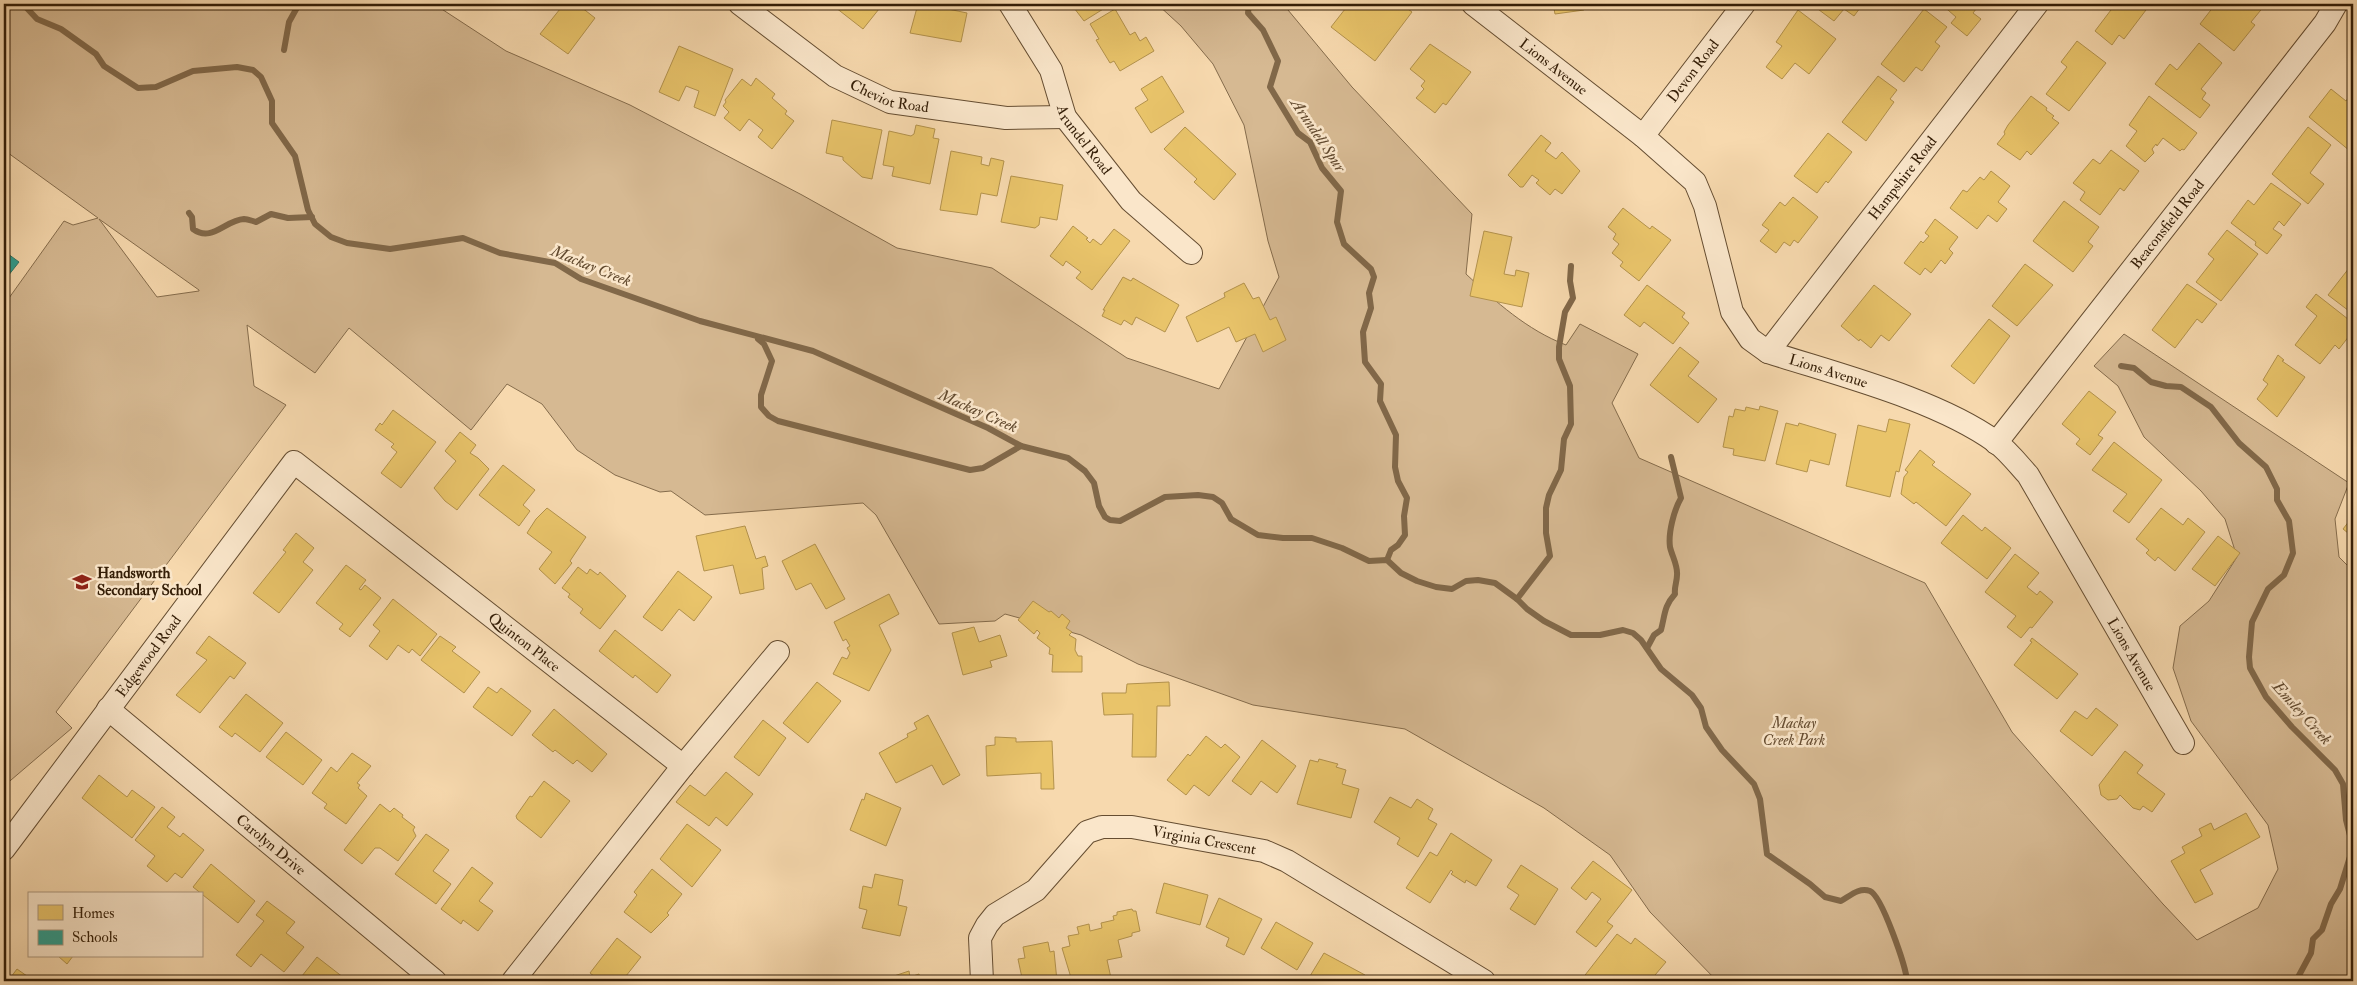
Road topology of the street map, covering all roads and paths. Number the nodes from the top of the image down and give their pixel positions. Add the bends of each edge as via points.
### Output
1 (740, 4) edge
2 (1010, 4) edge
3 (1473, 4) edge
4 (1744, 4) edge
5 (2037, 4) edge
6 (2336, 4) edge
7 (1065, 117) junction
8 (1643, 136) junction
9 (1191, 253) dead end
10 (1768, 352) junction
11 (1996, 443) junction
12 (294, 462) joint
13 (778, 652) dead end
14 (108, 709) junction
15 (2183, 743) dead end
16 (683, 766) junction
17 (4, 849) edge
18 (435, 981) edge
19 (513, 981) edge
20 (982, 981) edge
21 (1484, 981) edge

1 - 7 street, Cheviot Road via 835,76 890,102 1006,118
2 - 7 street, Arundel Road via 1051,70
3 - 8 street, Lions Avenue
4 - 8 street, Devon Road
5 - 10 street, Hampshire Road
6 - 11 street, Beaconsfield Road
7 - 9 street, Arundel Road via 1131,201
8 - 10 street, Lions Avenue via 1695,182 1705,206 1732,312 1750,339
10 - 11 street, Lions Avenue via 1906,398 1958,421
11 - 15 street, Lions Avenue via 2028,475
12 - 14 street, Edgewood Road
12 - 16 street, Quinton Place
13 - 16 street
14 - 17 street, Edgewood Road
14 - 18 street, Carolyn Drive
16 - 19 street
20 - 21 street, Virginia Crescent via 980,938 987,925 995,915 1036,890 1087,832 1102,827 1132,827 1264,851 1287,861

